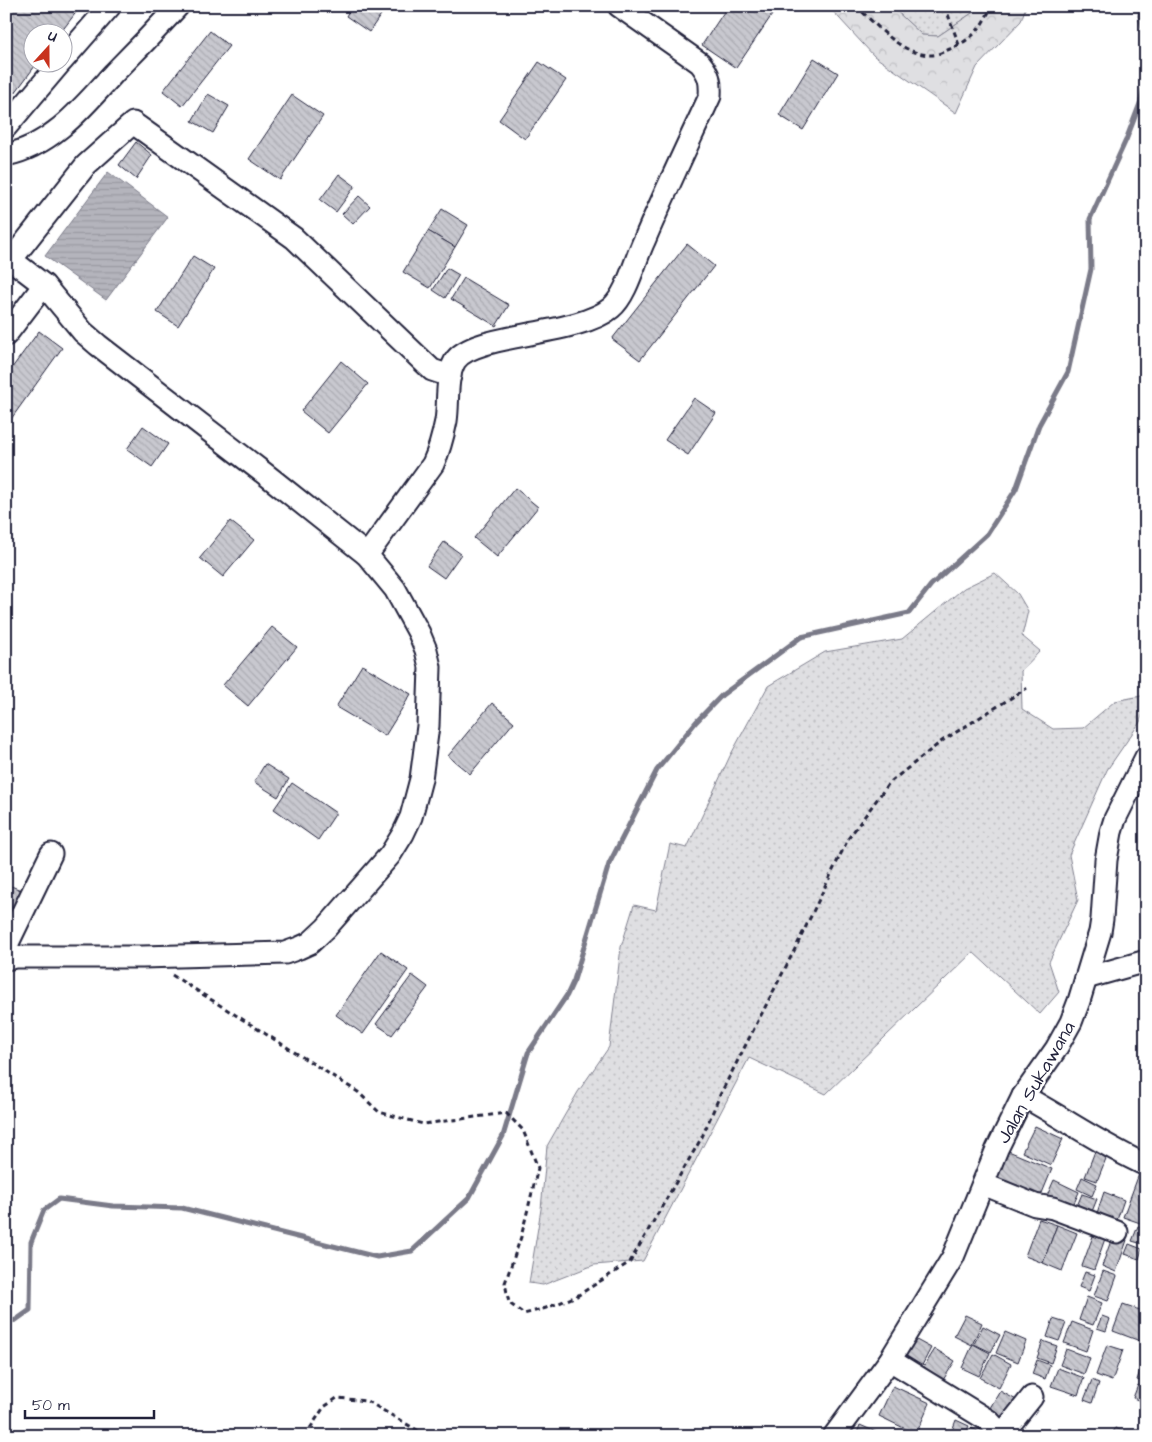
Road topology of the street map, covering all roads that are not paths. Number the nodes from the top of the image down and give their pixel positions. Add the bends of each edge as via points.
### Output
1 (110, 6) edge
2 (178, 6) edge
3 (619, 6) edge
4 (72, 50) edge
5 (53, 72) edge
6 (6, 127) edge
7 (6, 155) edge
8 (9, 258) edge
9 (44, 285) junction
10 (6, 335) edge
11 (450, 376) junction
12 (367, 555) junction
13 (1146, 757) edge
14 (51, 854) dead end
15 (6, 947) edge
16 (6, 959) edge
17 (1146, 961) edge
18 (1086, 978) junction
19 (1023, 1096) junction
20 (1146, 1165) edge
21 (983, 1184) junction
22 (1117, 1232) dead end
23 (890, 1360) junction
24 (1032, 1398) dead end
25 (834, 1436) edge

1 - 4 street
2 - 7 street via 68,120 32,147
3 - 11 street via 700,62 711,83 710,96 625,286 612,308 587,322 463,352
5 - 6 street
8 - 9 street
8 - 11 street via 86,165 132,123 294,238 432,370
9 - 10 street
9 - 12 street via 98,345
11 - 12 street via 446,421 433,464
12 - 16 street via 395,589 426,650 430,667 428,726 418,797 403,834 390,854 326,928 310,943 285,953
13 - 18 street, Jalan Sukawana via 1111,832 1102,918
14 - 15 street
17 - 18 street
18 - 19 street, Jalan Sukawana via 1071,1022
19 - 20 street
19 - 21 street, Jalan Sukawana
21 - 22 street
21 - 23 street, Jalan Sukawana via 953,1257
23 - 24 street via 999,1430 1008,1427
23 - 25 street, Jalan Sukawana

